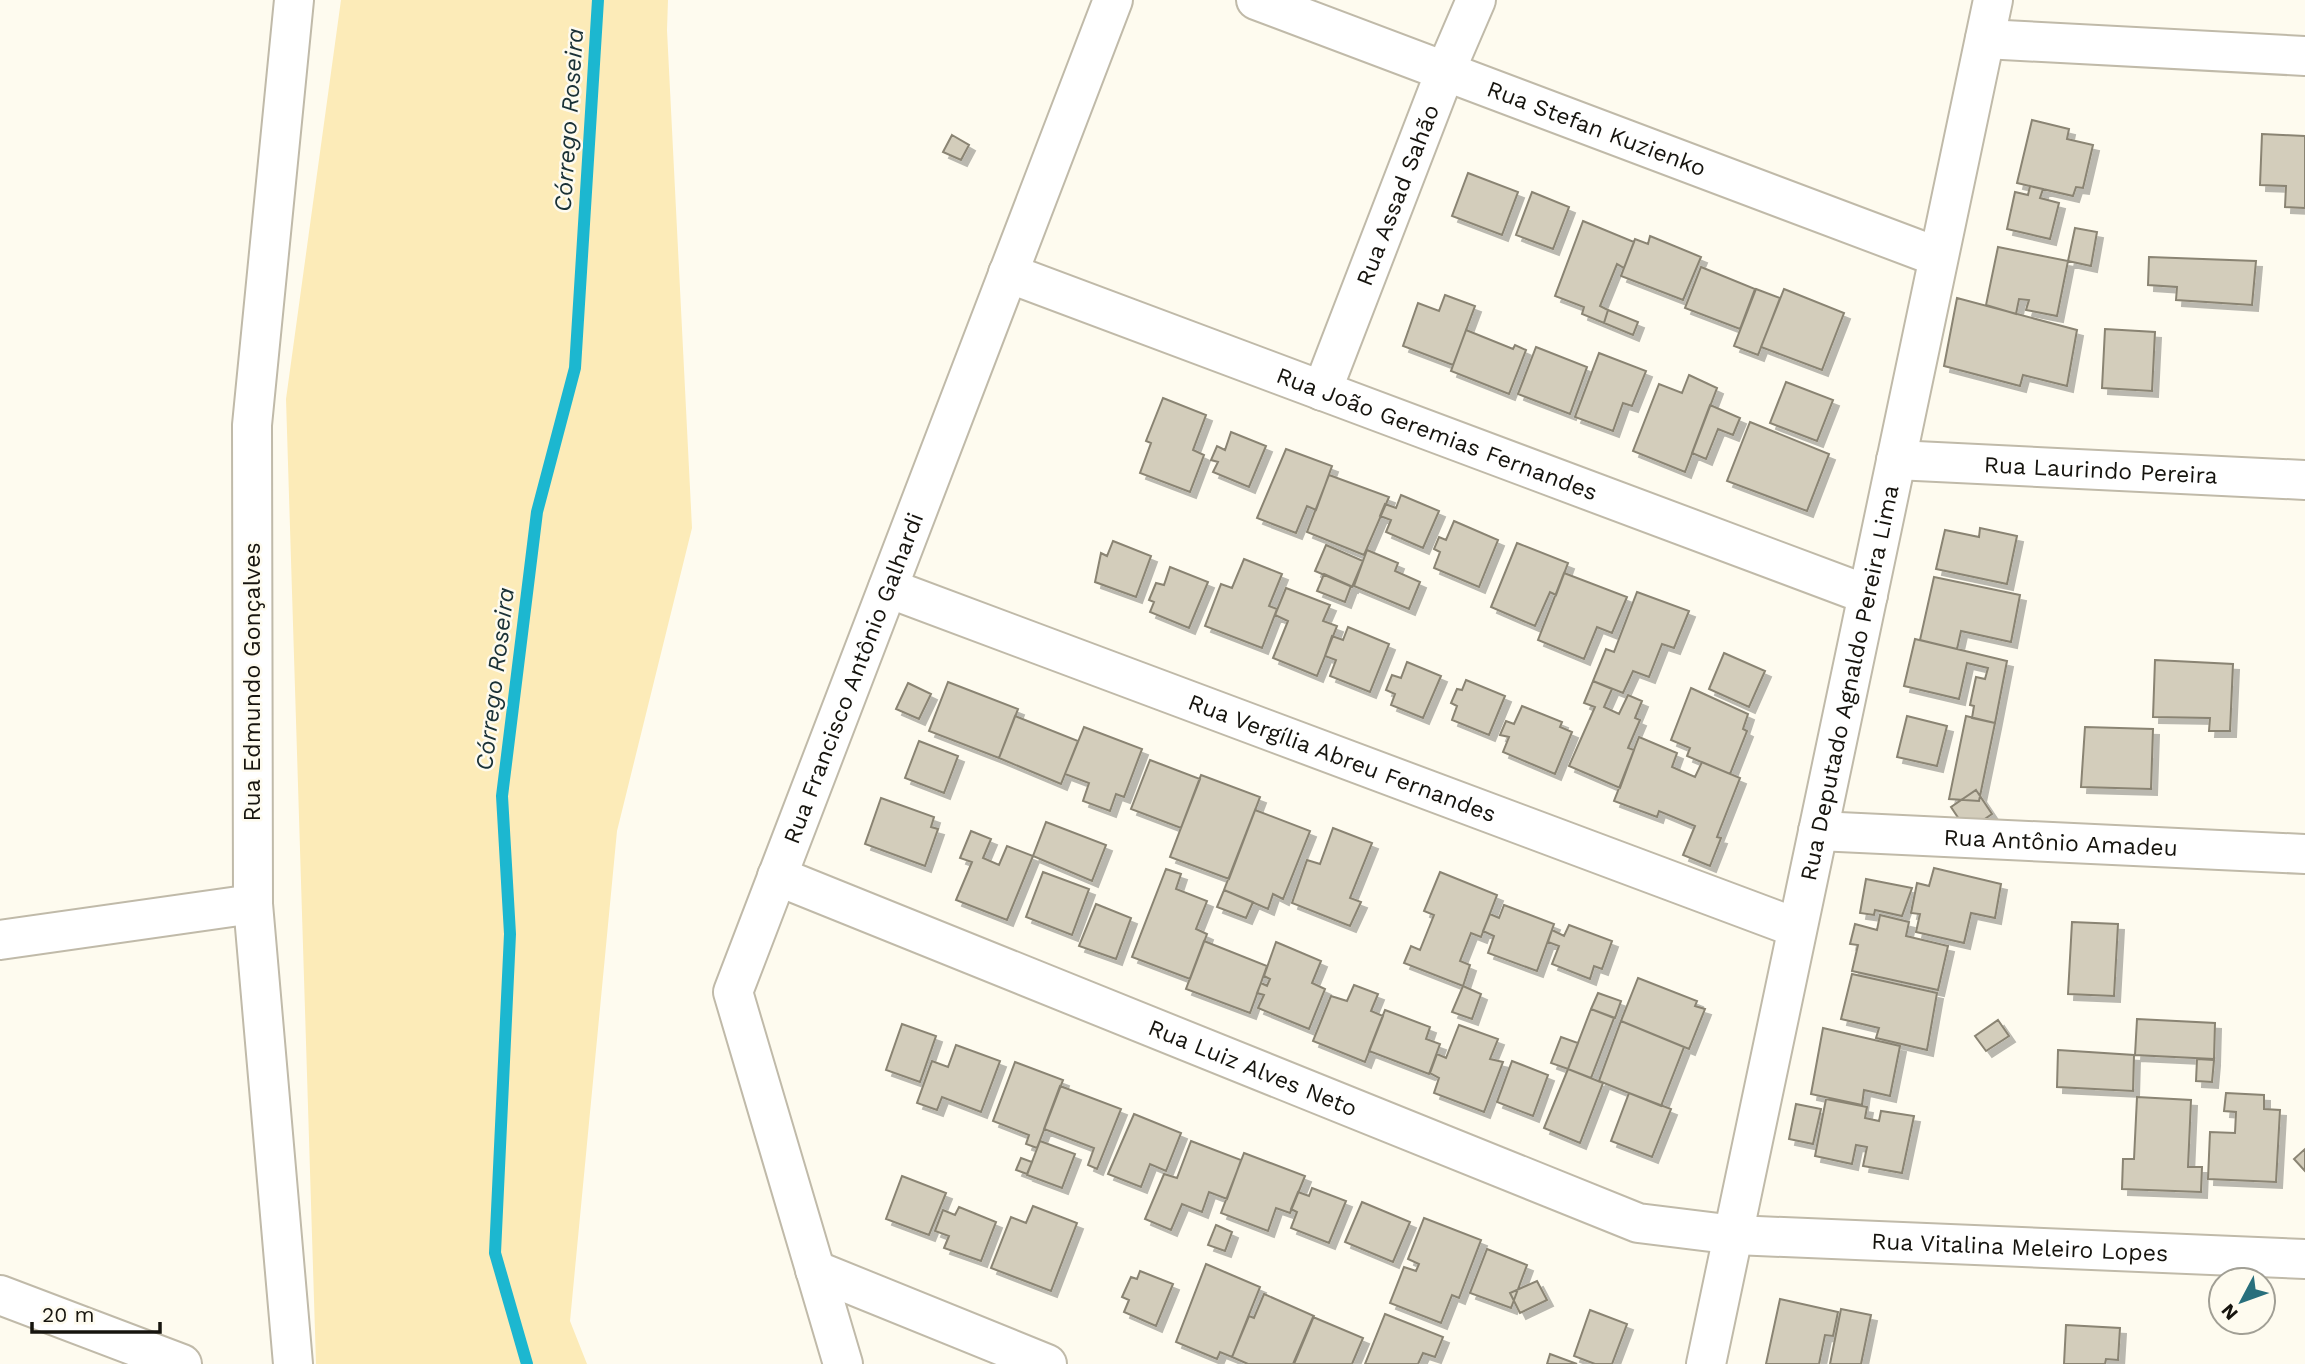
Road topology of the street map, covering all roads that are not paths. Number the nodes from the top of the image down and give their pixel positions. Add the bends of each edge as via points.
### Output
1 (294, 0) edge
2 (1113, 0) edge
3 (1256, 0) edge
4 (1476, 0) edge
5 (1993, 0) edge
6 (1985, 38) junction
7 (2305, 55) edge
8 (1445, 72) junction
9 (1938, 257) junction
10 (1008, 273) junction
11 (1322, 391) junction
12 (1896, 460) junction
13 (2305, 480) edge
14 (888, 588) junction
15 (1868, 595) junction
16 (1818, 831) junction
17 (2305, 854) edge
18 (777, 876) junction
19 (253, 904) junction
20 (1797, 928) junction
21 (0, 940) edge
22 (1735, 1236) junction
23 (2305, 1259) edge
24 (815, 1270) junction
25 (0, 1295) edge
26 (182, 1364) edge
27 (293, 1364) edge
28 (843, 1364) edge
29 (1047, 1364) edge
30 (1706, 1364) edge

1 - 19 street, Rua Edmundo Gonçalves via 252,425
2 - 10 street, Rua Francisco Antônio Galhardi
3 - 8 street, Rua Stefan Kuzienko
4 - 8 street, Rua Assad Sahão
5 - 6 street, Rua Deputado Agnaldo Pereira Lima
6 - 7 street
6 - 9 street, Rua Deputado Agnaldo Pereira Lima
8 - 9 street, Rua Stefan Kuzienko
8 - 11 street, Rua Assad Sahão
9 - 12 street, Rua Deputado Agnaldo Pereira Lima
10 - 11 street, Rua João Geremias Fernandes
10 - 14 street, Rua Francisco Antônio Galhardi
11 - 15 street, Rua João Geremias Fernandes
12 - 13 street, Rua Laurindo Pereira
12 - 15 street, Rua Deputado Agnaldo Pereira Lima
14 - 18 street, Rua Francisco Antônio Galhardi
14 - 20 street, Rua Vergília Abreu Fernandes
15 - 16 street, Rua Deputado Agnaldo Pereira Lima
16 - 17 street, Rua Antônio Amadeu
16 - 20 street, Rua Deputado Agnaldo Pereira Lima
18 - 22 street, Rua Luiz Alves Neto via 1638,1223
18 - 24 street, Rua Francisco Antônio Galhardi via 733,992
19 - 21 street
19 - 27 street, Rua Edmundo Gonçalves
20 - 22 street, Rua Deputado Agnaldo Pereira Lima
22 - 23 street, Rua Vitalina Meleiro Lopes
22 - 30 street, Rua Deputado Agnaldo Pereira Lima
24 - 28 street, Rua Francisco Antônio Galhardi
24 - 29 street
25 - 26 street

